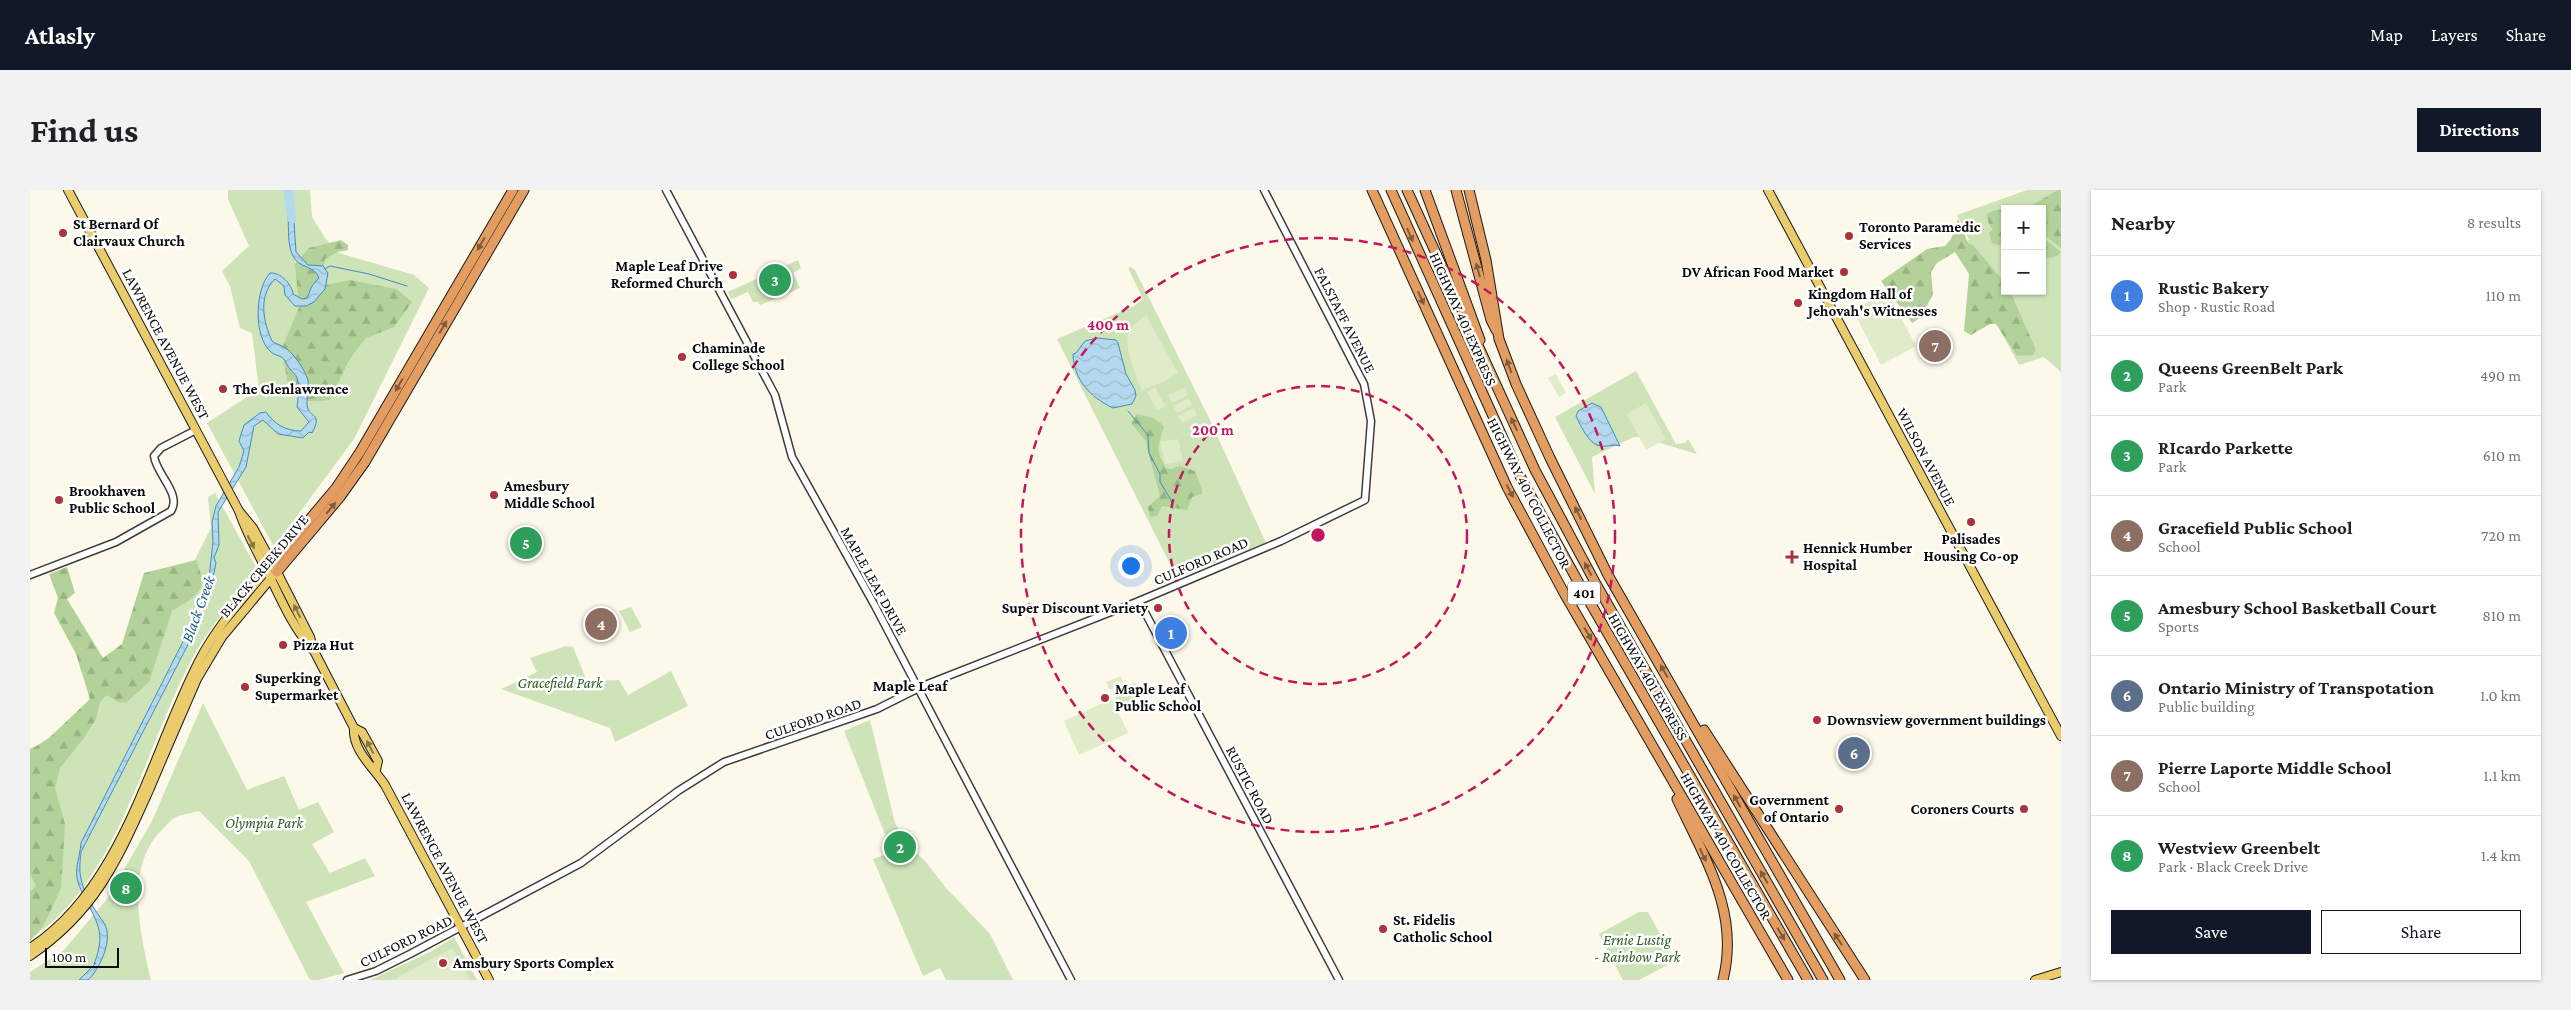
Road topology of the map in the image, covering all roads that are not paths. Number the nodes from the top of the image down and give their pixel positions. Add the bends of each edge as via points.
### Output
1 (68, 190) edge
2 (513, 190) edge
3 (524, 190) edge
4 (666, 190) edge
5 (1264, 190) edge
6 (1372, 190) edge
7 (1391, 190) edge
8 (1407, 190) edge
9 (1425, 190) edge
10 (1456, 190) edge
11 (1470, 190) edge
12 (1768, 190) edge
13 (1498, 333) junction
14 (1486, 364) junction
15 (196, 430) junction
16 (1365, 500) joint
17 (272, 571) junction
18 (30, 575) edge
19 (1139, 601) junction
20 (918, 689) junction
21 (1688, 713) junction
22 (2061, 736) edge
23 (1670, 778) junction
24 (82, 905) junction
25 (462, 928) junction
26 (30, 948) edge
27 (30, 956) edge
28 (2061, 972) edge
29 (346, 980) edge
30 (489, 980) edge
31 (1071, 980) edge
32 (1339, 980) edge
33 (1723, 980) edge
34 (1788, 980) edge
35 (1808, 980) edge
36 (1824, 980) edge
37 (1840, 980) edge
38 (1865, 980) edge
39 (2035, 980) edge

1 - 15 main road, LAWRENCE AVENUE WEST
2 -> 17 highway, BLACK CREEK DRIVE via 360,452
17 -> 3 highway, BLACK CREEK DRIVE via 340,497 365,462
4 - 20 street, MAPLE LEAF DRIVE via 775,396 792,457
5 - 16 street, FALSTAFF AVENUE via 1364,384 1371,421
6 -> 23 highway, HIGHWAY 401 COLLECTOR / 401 via 1507,487
7 -> 35 highway, HIGHWAY 401 EXPRESS / 401 via 1520,476
8 - 14 highway, HIGHWAY 401 EXPRESS / 401
9 - 14 highway via 1475,322
13 -> 10 highway via 1491,320
11 - 13 highway, HIGHWAY 401 COLLECTOR / 401
12 - 22 main road, WILSON AVENUE
21 -> 13 highway, HIGHWAY 401 COLLECTOR / 401 via 1604,567 1516,384
36 -> 14 highway, HIGHWAY 401 EXPRESS / 401 via 1596,584 1535,470
15 - 17 main road, LAWRENCE AVENUE WEST via 239,511 253,528
15 - 18 street via 154,456 173,497 171,511 116,542
16 - 19 street, CULFORD ROAD via 1301,532
17 - 24 main road, BLACK CREEK DRIVE via 211,654 122,850
17 - 25 main road, LAWRENCE AVENUE WEST via 310,637 354,728 353,738 369,765 376,770
19 - 20 street, CULFORD ROAD
19 - 32 street, RUSTIC ROAD
20 - 25 street, CULFORD ROAD via 854,718 724,762 678,791 581,863
20 - 31 street, MAPLE LEAF DRIVE
37 -> 21 highway, HIGHWAY 401 COLLECTOR / 401
38 -> 21 highway via 1702,727
23 -> 33 highway via 1725,911 1729,937
23 - 34 highway, HIGHWAY 401 COLLECTOR / 401
24 - 26 main road, BLACK CREEK DRIVE
24 - 27 main road, BLACK CREEK DRIVE via 56,936
25 - 29 street, CULFORD ROAD via 376,971
25 - 30 main road, LAWRENCE AVENUE WEST
28 - 39 main road

